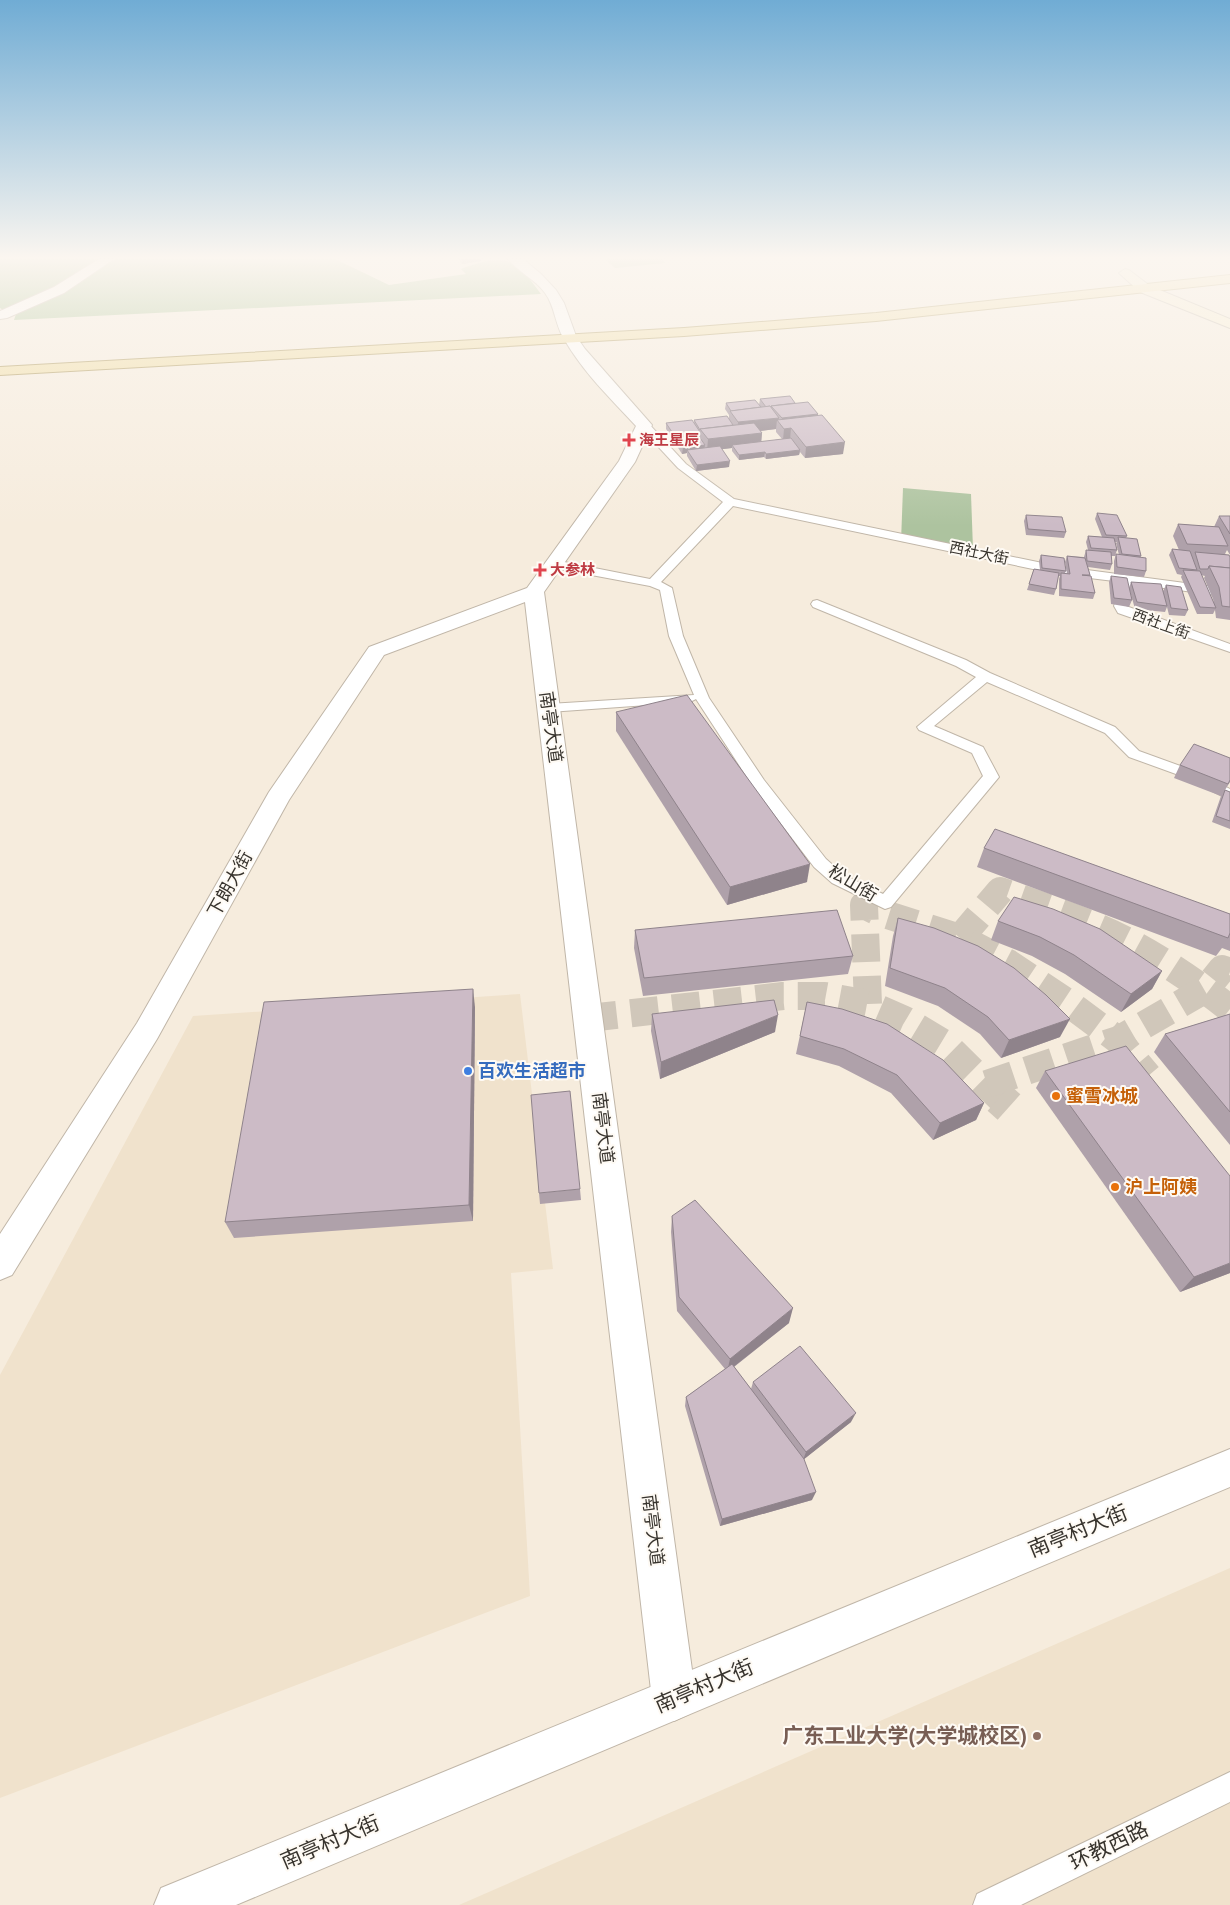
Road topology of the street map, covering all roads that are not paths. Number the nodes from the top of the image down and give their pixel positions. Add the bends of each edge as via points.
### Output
1 (313, 348) edge
2 (581, 348) edge
3 (0, 372) edge
4 (644, 425) junction
5 (730, 502) junction
6 (554, 564) junction
7 (1130, 580) junction
8 (653, 583) junction
9 (534, 592) junction
10 (1230, 593) edge
11 (817, 604) dead end
12 (1230, 648) edge
13 (985, 676) junction
14 (702, 698) junction
15 (549, 708) junction
16 (1230, 795) edge
17 (0, 1264) edge
18 (1230, 1468) edge
19 (674, 1699) junction
20 (1230, 1787) edge
21 (178, 1905) edge
22 (988, 1905) edge

1 - 3 main road
2 - 4 street via 591,367
4 - 5 lane via 682,466
4 - 6 street via 627,462
5 - 7 lane, 西社大街 via 1058,570
5 - 8 lane via 704,532 676,555
6 - 8 lane
6 - 9 street
7 - 10 lane, 西社大街
7 - 12 lane, 西社上街 via 1120,606 1123,610
8 - 14 lane, 松山街 via 666,588 676,636
9 - 15 street, 南亭大道
9 - 17 street, 下朗大街 via 376,651 278,798 147,1031
11 - 13 lane
13 - 14 lane, 松山街 via 924,727 978,750 991,777 886,903 838,878 820,863 758,784
13 - 16 lane via 1110,730 1134,754 1192,775
14 - 15 lane
15 - 19 street, 南亭大道
18 - 19 street, 南亭村大街
19 - 21 street, 南亭村大街
20 - 22 lane, 环教西路

